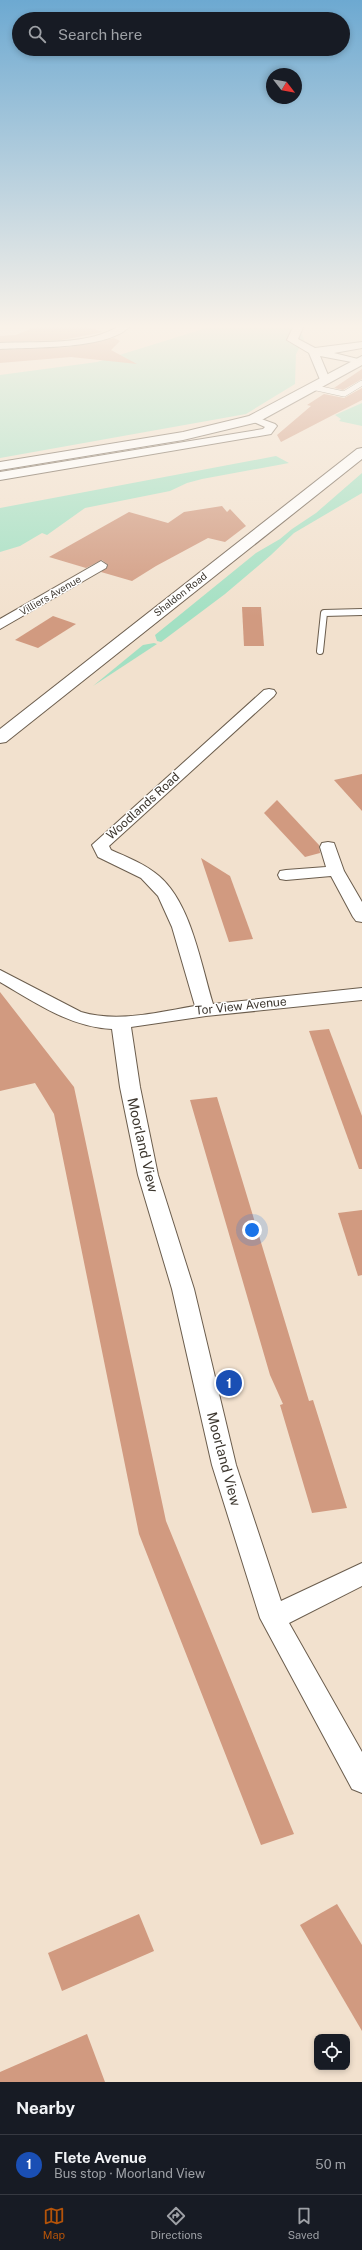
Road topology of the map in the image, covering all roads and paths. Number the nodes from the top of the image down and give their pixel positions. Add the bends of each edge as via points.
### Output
1 (240, 422) edge
2 (261, 422) edge
3 (362, 452) edge
4 (0, 466) edge
5 (0, 476) edge
6 (101, 565) dead end
7 (362, 612) edge
8 (0, 625) edge
9 (320, 651) dead end
10 (270, 693) dead end
11 (0, 738) edge
12 (328, 847) dead end
13 (336, 871) junction
14 (286, 875) dead end
15 (362, 917) edge
16 (2, 978) edge
17 (362, 996) edge
18 (206, 1010) junction
19 (121, 1023) junction
20 (362, 1574) edge
21 (273, 1618) junction
22 (362, 1780) edge

1 - 4 street via 183,436
2 - 5 street via 271,426 267,432
3 - 11 street, Shaldon Road
6 - 8 street, Villiers Avenue
7 - 9 lane via 324,613
10 - 18 street, Woodlands Road via 100,845 104,853 134,866 158,885 173,906
12 - 13 street
13 - 14 street
13 - 15 street
16 - 19 street, Tor View Avenue via 74,1016 93,1022
17 - 18 street, Tor View Avenue
18 - 19 street, Tor View Avenue
19 - 21 street, Moorland View via 130,1087 148,1175 183,1289 224,1465
20 - 21 street
21 - 22 street, Moorland View

